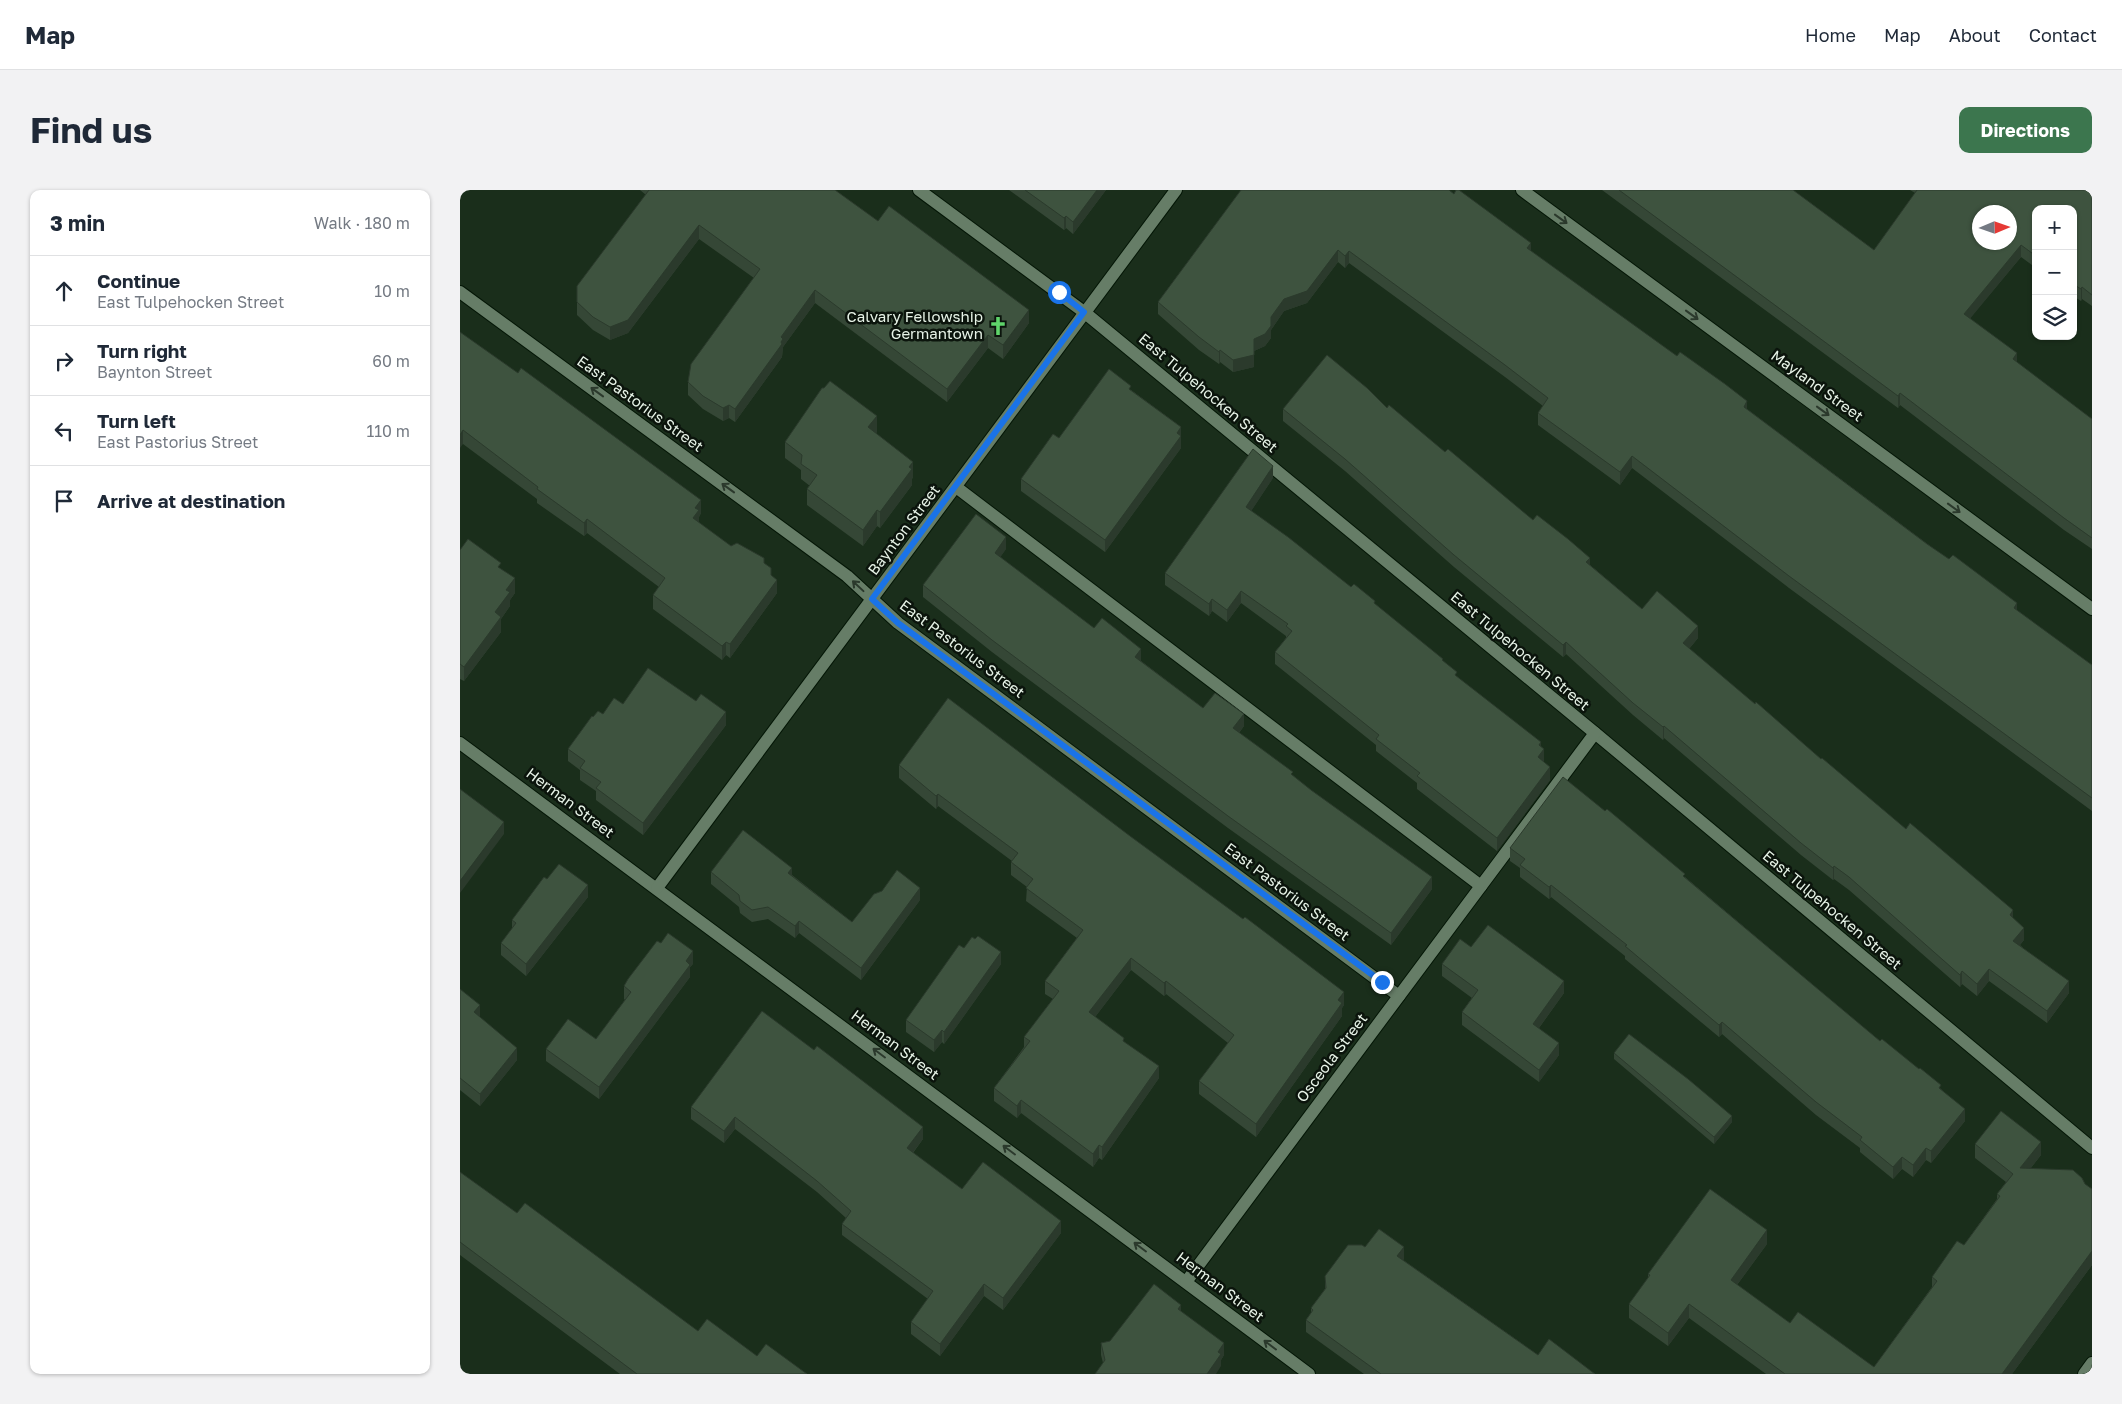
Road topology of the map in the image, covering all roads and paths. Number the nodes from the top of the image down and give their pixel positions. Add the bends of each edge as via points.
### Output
1 (919, 190) edge
2 (1176, 190) edge
3 (1522, 190) edge
4 (460, 292) edge
5 (1084, 312) junction
6 (956, 486) junction
7 (872, 599) junction
8 (2092, 609) edge
9 (1595, 733) junction
10 (460, 743) edge
11 (1481, 886) junction
12 (657, 888) junction
13 (1399, 996) junction
14 (2092, 1148) edge
15 (1186, 1282) junction
16 (2092, 1363) edge
17 (1309, 1374) edge
18 (2084, 1374) edge

1 - 5 street, East Tulpehocken Street
2 - 5 street, Baynton Street
3 -> 8 street, Mayland Street
7 -> 4 street, East Pastorius Street via 845,574
5 - 6 street, Baynton Street
5 - 9 street, East Tulpehocken Street
6 - 7 street, Baynton Street
6 - 11 street
7 - 12 street, Baynton Street
7 - 13 street, East Pastorius Street via 898,623
9 - 11 street, Osceola Street
9 - 14 street, East Tulpehocken Street
10 - 12 street, Herman Street
11 - 13 street, Osceola Street
15 -> 12 street, Herman Street
13 - 15 street, Osceola Street
17 -> 15 street, Herman Street
16 - 18 street

